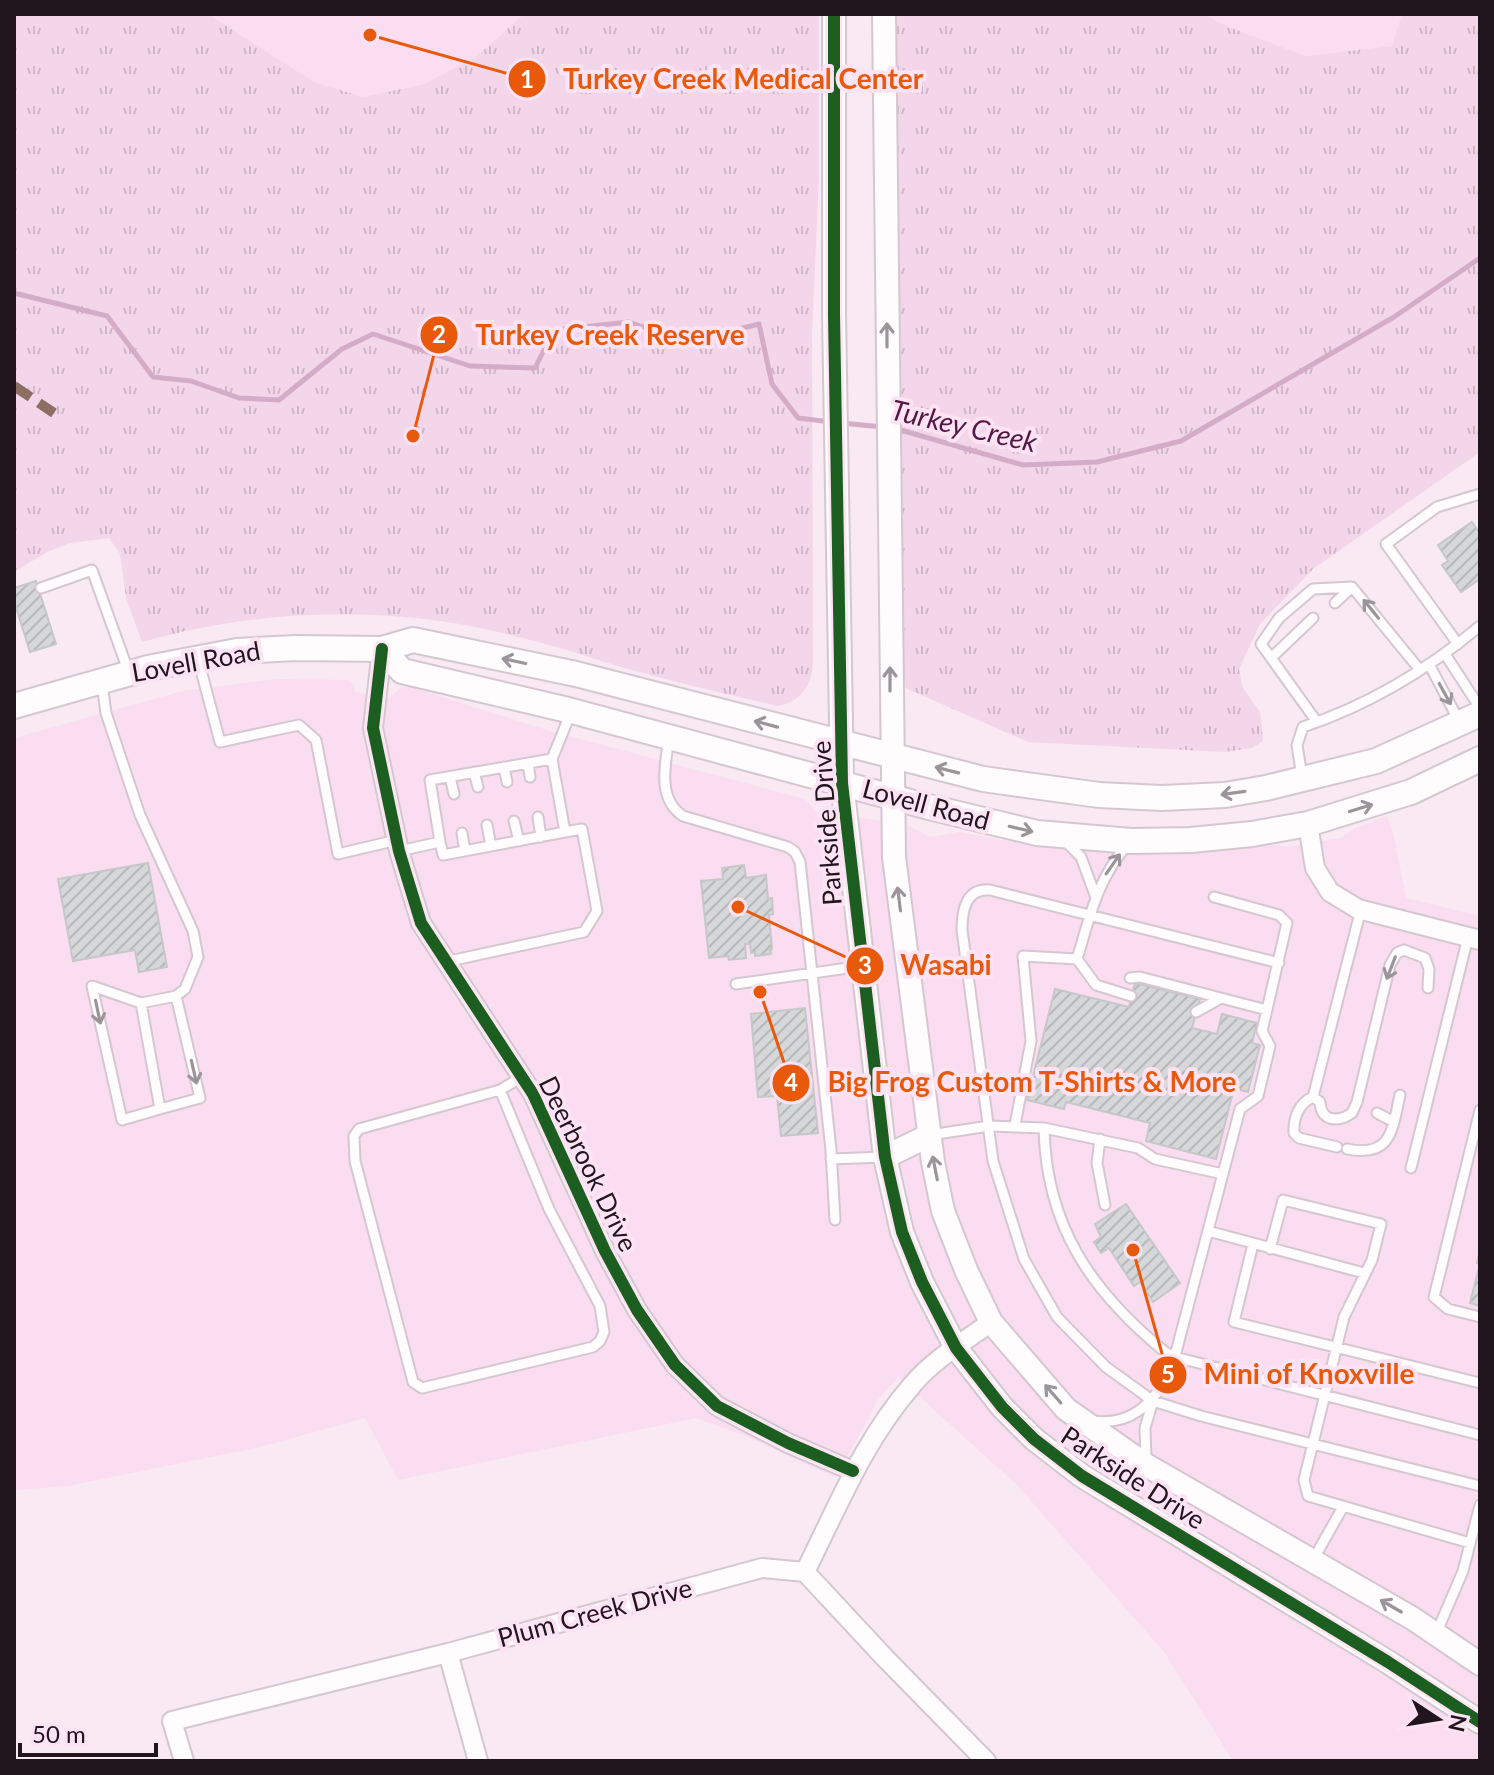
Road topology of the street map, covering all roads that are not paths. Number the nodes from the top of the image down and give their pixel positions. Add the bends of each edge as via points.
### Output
1 (834, 14) edge
2 (884, 14) edge
3 (1480, 494) edge
4 (1352, 587) junction
5 (41, 588) dead end
6 (1335, 603) dead end
7 (1313, 618) dead end
8 (1480, 626) edge
9 (1458, 644) junction
10 (382, 649) junction
11 (1445, 654) junction
12 (198, 658) junction
13 (1271, 658) junction
14 (1424, 667) junction
15 (129, 673) junction
16 (102, 681) junction
17 (14, 706) edge
18 (572, 711) junction
19 (1473, 715) edge
20 (1317, 722) junction
21 (669, 738) junction
22 (842, 744) junction
23 (891, 757) junction
24 (552, 759) junction
25 (1480, 759) edge
26 (528, 763) junction
27 (504, 767) junction
28 (474, 772) junction
29 (450, 777) junction
30 (530, 777) dead end
31 (1302, 780) junction
32 (507, 782) dead end
33 (842, 783) junction
34 (478, 787) dead end
35 (454, 794) dead end
36 (892, 796) junction
37 (538, 817) dead end
38 (514, 821) dead end
39 (1308, 824) junction
40 (487, 825) dead end
41 (565, 832) junction
42 (462, 833) dead end
43 (1058, 835) junction
44 (541, 837) junction
45 (519, 841) junction
46 (1131, 841) junction
47 (440, 842) junction
48 (398, 845) junction
49 (491, 846) junction
50 (465, 851) junction
51 (1095, 895) junction
52 (1214, 897) dead end
53 (1361, 909) junction
54 (1090, 915) junction
55 (1474, 938) edge
56 (1077, 959) junction
57 (445, 962) junction
58 (1279, 963) junction
59 (862, 966) junction
60 (811, 975) junction
61 (1130, 978) dead end
62 (736, 984) dead end
63 (1428, 988) dead end
64 (176, 996) junction
65 (1131, 996) dead end
66 (1221, 998) junction
67 (141, 1003) junction
68 (1267, 1010) junction
69 (1196, 1012) dead end
70 (522, 1077) junction
71 (500, 1090) junction
72 (1400, 1095) dead end
73 (1313, 1097) junction
74 (1357, 1102) junction
75 (160, 1109) junction
76 (1480, 1110) edge
77 (1394, 1122) junction
78 (1015, 1125) junction
79 (989, 1126) junction
80 (1044, 1128) junction
81 (930, 1135) junction
82 (1100, 1139) junction
83 (885, 1157) junction
84 (831, 1159) junction
85 (1411, 1168) dead end
86 (1223, 1174) junction
87 (1105, 1205) dead end
88 (835, 1220) dead end
89 (1208, 1231) junction
90 (1253, 1244) junction
91 (1270, 1249) junction
92 (1364, 1273) junction
93 (1480, 1317) edge
94 (991, 1322) junction
95 (956, 1348) junction
96 (1337, 1348) junction
97 (1175, 1357) junction
98 (1480, 1383) edge
99 (1324, 1396) junction
100 (1153, 1401) junction
101 (1080, 1419) junction
102 (1480, 1435) edge
103 (1312, 1443) junction
104 (1146, 1465) junction
105 (853, 1471) junction
106 (1480, 1486) edge
107 (1480, 1505) edge
108 (1343, 1507) junction
109 (1470, 1543) junction
110 (1313, 1561) junction
111 (805, 1572) junction
112 (1436, 1634) junction
113 (448, 1653) junction
114 (1480, 1664) edge
115 (1480, 1722) edge
116 (184, 1761) edge
117 (478, 1761) edge
118 (986, 1761) edge

1 - 22 street, Parkside Drive
23 -> 2 street, Parkside Drive
3 - 9 lane via 1437,507 1386,544
4 - 6 lane
4 - 13 lane via 1313,589 1279,618 1261,644
14 -> 4 lane
5 - 15 lane via 92,570
7 - 13 lane
8 - 9 lane
9 - 11 lane
10 - 12 main road, Lovell Road via 296,648
10 - 18 main road, Lovell Road via 402,671
22 -> 10 main road, Lovell Road via 546,668 413,640
10 - 48 street, Deerbrook Drive via 373,728
11 - 14 lane
11 - 19 lane
12 - 15 main road, Lovell Road
12 - 48 lane via 220,742 299,725 316,740 338,854
13 - 20 lane
14 -> 19 lane
14 - 20 lane via 1377,697
15 - 16 main road, Lovell Road
16 - 17 main road, Lovell Road
16 - 64 lane via 106,713 140,815 193,931 198,957 185,989
18 - 21 main road, Lovell Road
18 - 24 lane
19 - 31 main road, Lovell Road via 1376,761
20 - 31 lane via 1303,727 1297,745
21 - 33 main road, Lovell Road
21 - 60 lane via 665,778 674,810 795,852
22 - 23 main road, Lovell Road
22 - 33 street, Parkside Drive
31 -> 23 main road, Lovell Road via 1225,795 1139,798 1010,784
23 - 36 street, Parkside Drive
24 - 26 lane
24 - 41 lane
39 -> 25 main road, Lovell Road via 1411,792
26 - 27 lane
26 - 30 lane
27 - 28 lane
27 - 32 lane
28 - 29 lane
28 - 34 lane
29 - 35 lane
29 - 47 lane via 430,780
31 - 39 main road
33 - 36 main road, Lovell Road
33 - 59 street, Parkside Drive
36 -> 43 main road, Lovell Road
81 -> 36 street, Parkside Drive via 894,857
37 - 44 lane
38 - 45 lane
39 - 46 main road, Lovell Road via 1206,838
39 - 53 street via 1315,868 1330,892
40 - 49 lane
41 - 44 lane
41 - 57 lane via 582,829 597,911 584,932
42 - 50 lane
43 - 46 main road, Lovell Road
43 - 51 lane via 1081,857
44 - 45 lane
45 - 49 lane
51 -> 46 lane via 1111,863
47 - 48 lane
47 - 50 lane via 443,855
48 - 57 street, Deerbrook Drive via 421,923
49 - 50 lane
51 - 54 lane
52 - 58 lane via 1279,915 1287,923
53 - 55 street
53 - 73 lane
54 - 56 lane
54 - 58 lane
54 - 79 lane via 981,889 963,909
55 - 85 lane
56 - 65 lane via 1096,985
56 - 78 lane via 1023,956 1031,1041
57 - 70 street, Deerbrook Drive
58 - 68 lane
59 - 60 lane
59 - 83 street, Parkside Drive
60 - 62 lane
60 - 84 lane
61 - 66 lane
63 -> 74 lane via 1425,958 1404,950 1397,953
64 - 67 lane
64 -> 75 lane via 200,1098
66 - 68 lane
66 - 69 lane
67 - 75 lane
67 -> 75 lane via 92,986 122,1120
68 - 86 lane via 1262,1031 1270,1046 1258,1096 1240,1109
70 - 71 lane
70 - 105 street, Deerbrook Drive via 605,1251 675,1365 717,1406
71 - 71 lane via 359,1129 354,1136 355,1161 413,1382 422,1388 593,1347 604,1332 600,1306 549,1209
72 - 77 lane
73 - 74 lane via 1320,1102 1320,1111 1334,1119 1352,1113
73 - 77 lane via 1301,1104 1294,1126 1299,1138 1365,1153 1388,1140
74 - 77 lane
76 - 93 lane via 1434,1297 1448,1309
78 - 79 lane
78 - 80 lane
79 - 81 lane
79 - 100 lane via 993,1161 1024,1259 1057,1317 1106,1367
80 - 82 lane
80 - 97 lane via 1050,1179 1069,1244 1109,1298
81 - 83 street
94 -> 81 street, Parkside Drive via 943,1211
82 - 86 lane via 1138,1148 1155,1159
82 - 87 lane via 1097,1163
83 - 84 lane
83 - 95 street, Parkside Drive via 902,1232
84 - 88 lane
86 - 89 lane
89 - 90 lane
89 - 97 lane
90 - 91 lane
90 - 96 lane via 1234,1322
91 - 92 lane
91 - 92 lane via 1283,1200 1381,1224
92 - 96 lane
94 - 95 street
101 -> 94 street, Parkside Drive
95 - 105 street via 915,1381
95 - 115 street, Parkside Drive via 1034,1439 1082,1476
96 - 98 lane
96 - 99 lane
97 - 99 lane
97 - 100 lane
99 - 102 lane
99 - 103 lane
100 - 101 lane via 1116,1421
100 - 103 lane
100 - 104 lane via 1145,1428
101 - 104 street, Parkside Drive
103 - 106 lane
103 - 108 lane via 1305,1491 1313,1499
104 - 110 street, Parkside Drive
105 - 111 street
107 - 109 lane
108 - 109 lane
108 - 110 lane
109 - 112 lane
112 -> 110 street, Parkside Drive
111 - 113 street, Plum Creek Drive via 762,1568
111 - 118 street
112 - 114 street, Parkside Drive
113 - 116 street, Plum Creek Drive via 172,1721
113 - 117 street

